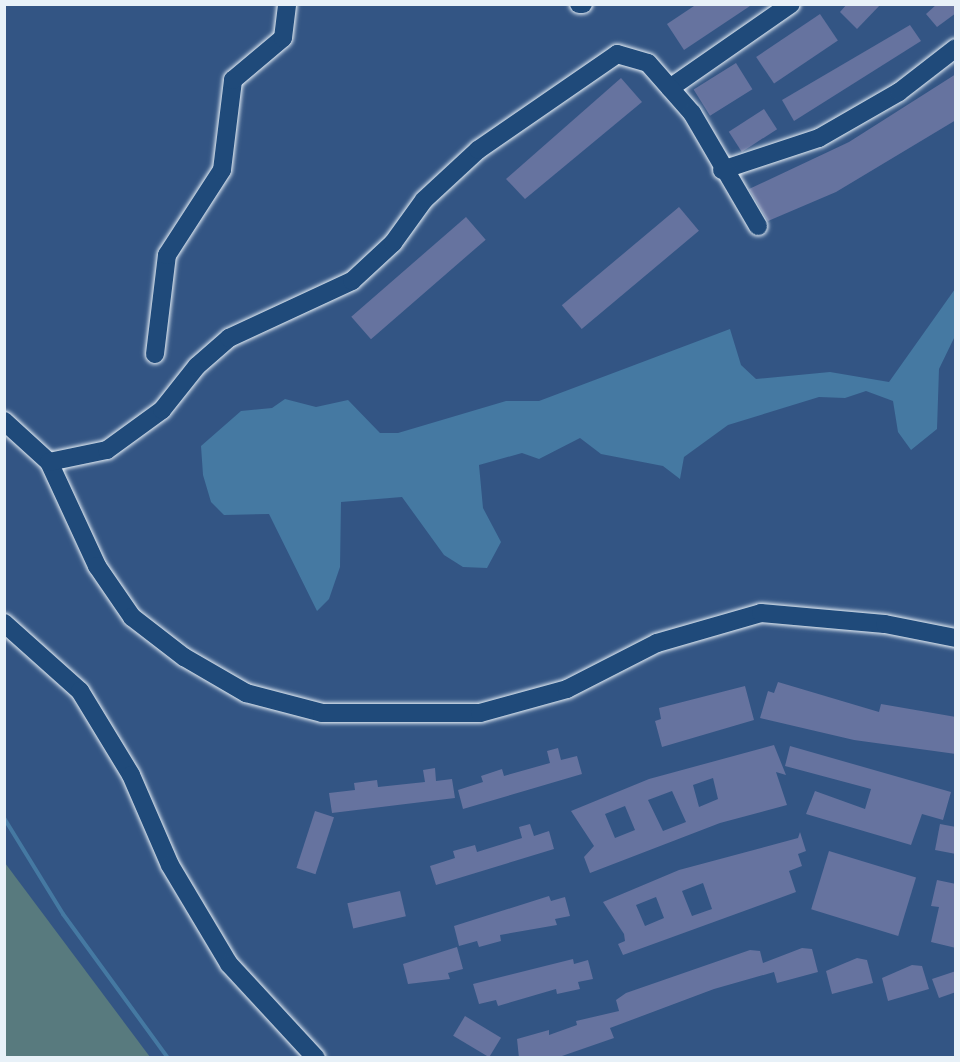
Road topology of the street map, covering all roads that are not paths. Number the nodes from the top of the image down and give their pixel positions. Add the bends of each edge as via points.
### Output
1 (287, 4) edge
2 (790, 4) edge
3 (956, 48) edge
4 (670, 88) junction
5 (722, 170) junction
6 (758, 226) dead end
7 (154, 354) dead end
8 (4, 422) edge
9 (49, 462) junction
10 (4, 623) edge
11 (956, 638) edge
12 (316, 1058) edge

1 - 7 street via 283,38 233,80 222,170 167,255
2 - 4 street
3 - 5 street via 899,92 819,138
4 - 5 street via 692,113
4 - 9 street via 648,63 617,54 478,150 424,200 393,243 352,281 229,338 197,366 162,410 106,450
5 - 6 street
8 - 9 street
9 - 11 street via 97,566 132,617 184,657 246,693 322,714 480,713 567,689 657,643 761,613 885,624
10 - 12 street via 80,690 127,766 170,866 229,964

